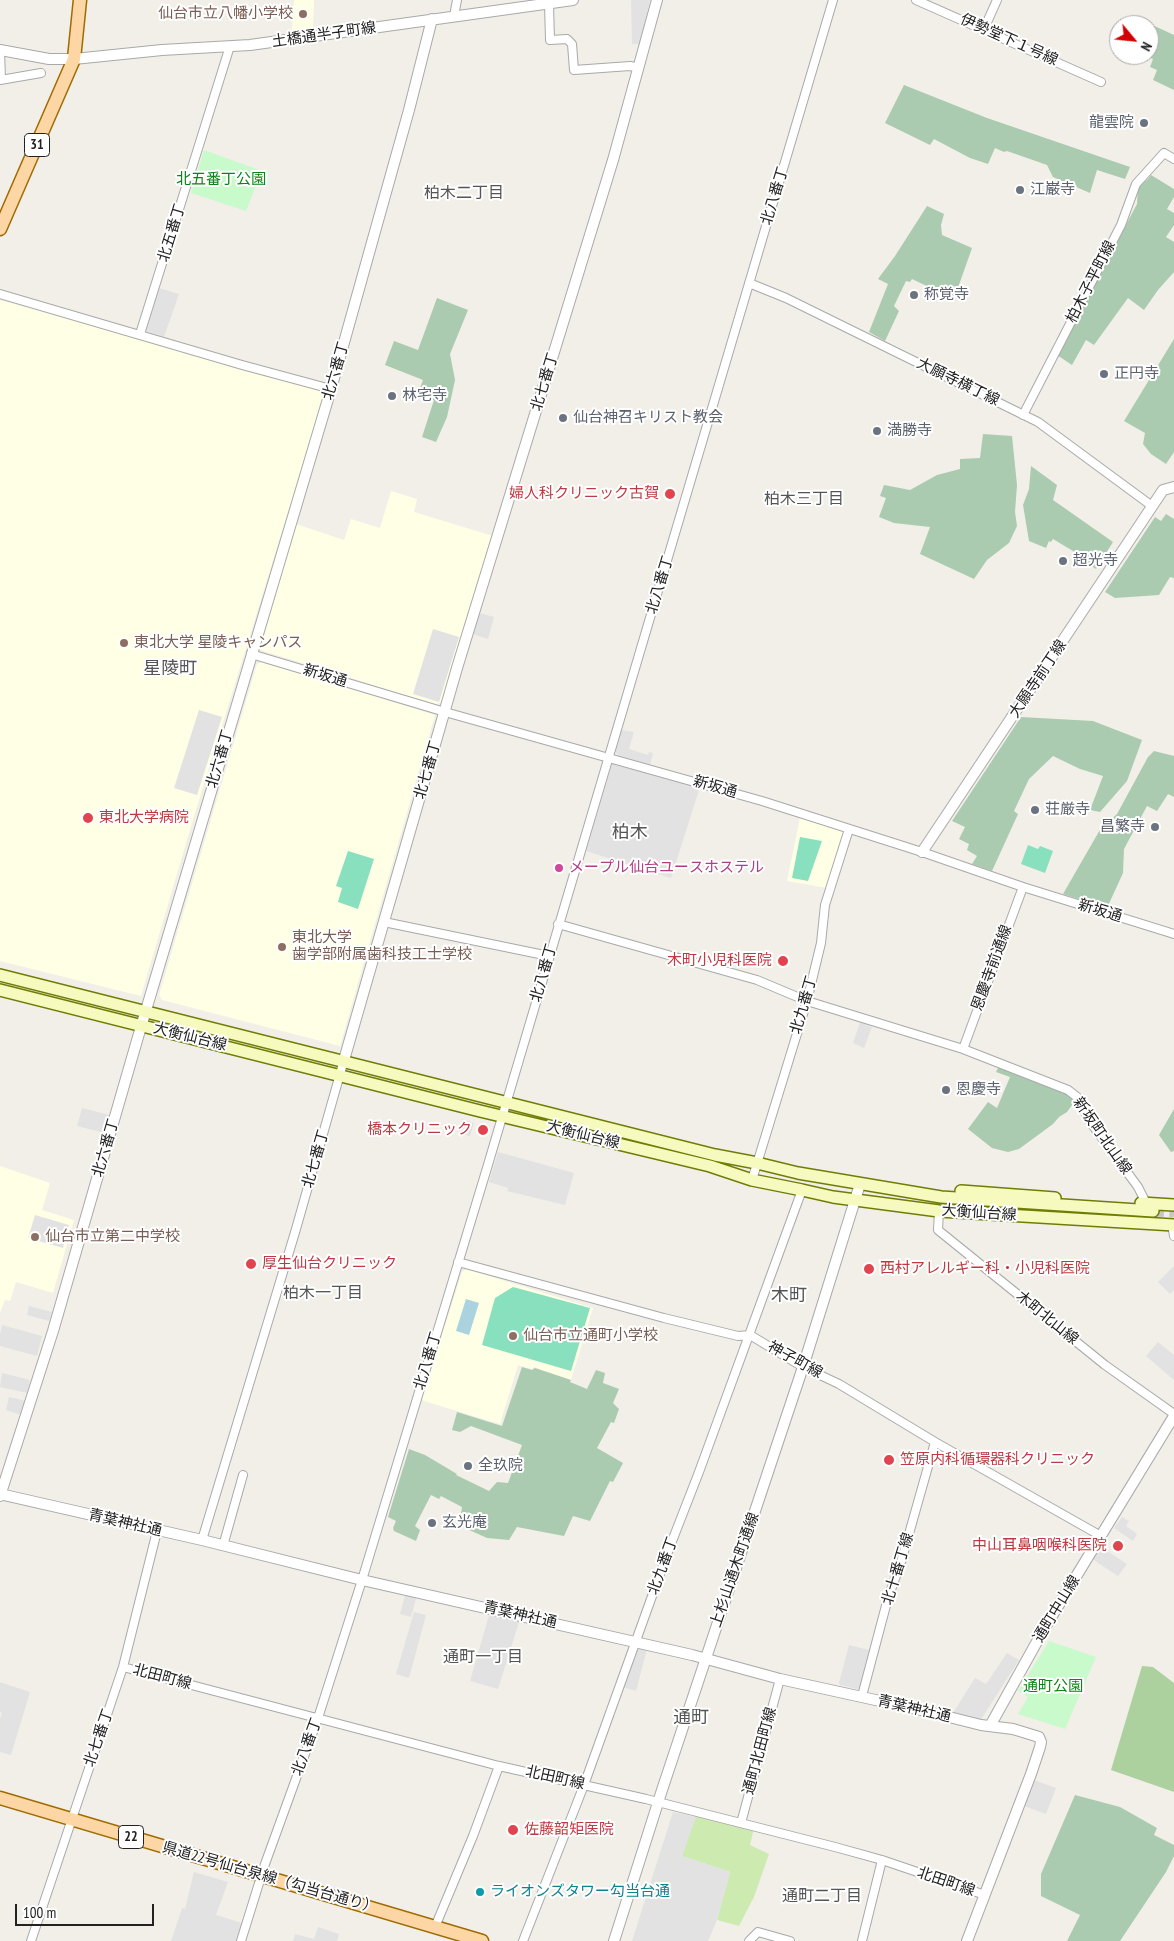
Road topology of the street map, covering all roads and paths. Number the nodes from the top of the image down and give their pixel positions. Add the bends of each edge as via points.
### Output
1 (80, 0) edge
2 (457, 0) edge
3 (573, 0) edge
4 (657, 0) edge
5 (833, 0) edge
6 (916, 0) edge
7 (997, 0) edge
8 (549, 4) junction
9 (454, 16) junction
10 (432, 19) junction
11 (984, 30) junction
12 (230, 46) junction
13 (0, 50) edge
14 (74, 59) junction
15 (639, 68) junction
16 (41, 72) dead end
17 (1, 80) edge
18 (1101, 82) dead end
19 (1174, 159) edge
20 (0, 229) edge
21 (749, 283) junction
22 (0, 294) edge
23 (140, 334) junction
24 (331, 389) junction
25 (1023, 415) junction
26 (1174, 488) edge
27 (1152, 506) junction
28 (251, 654) junction
29 (445, 712) junction
30 (607, 758) junction
31 (849, 829) junction
32 (922, 852) junction
33 (1022, 887) junction
34 (384, 922) junction
35 (558, 924) junction
36 (1174, 934) edge
37 (549, 956) junction
38 (0, 974) edge
39 (0, 990) edge
40 (807, 1001) junction
41 (146, 1010) junction
42 (142, 1025) junction
43 (963, 1049) junction
44 (344, 1060) junction
45 (340, 1075) junction
46 (506, 1102) junction
47 (502, 1116) junction
48 (757, 1163) junction
49 (752, 1180) junction
50 (860, 1184) junction
51 (802, 1190) junction
52 (856, 1200) junction
53 (1174, 1205) edge
54 (1149, 1207) junction
55 (939, 1211) junction
56 (1173, 1224) edge
57 (1174, 1236) edge
58 (458, 1262) junction
59 (750, 1335) junction
60 (803, 1367) junction
61 (1174, 1415) edge
62 (935, 1442) junction
63 (243, 1475) dead end
64 (0, 1495) edge
65 (157, 1531) junction
66 (1101, 1536) junction
67 (202, 1540) junction
68 (223, 1546) junction
69 (362, 1580) junction
70 (634, 1643) junction
71 (705, 1658) junction
72 (123, 1666) junction
73 (780, 1679) junction
74 (862, 1696) junction
75 (318, 1718) junction
76 (990, 1726) junction
77 (499, 1766) junction
78 (584, 1785) junction
79 (0, 1798) edge
80 (658, 1802) junction
81 (72, 1819) junction
82 (741, 1823) junction
83 (882, 1860) junction
84 (262, 1876) junction
85 (985, 1895) junction
86 (436, 1927) junction
87 (31, 1941) edge
88 (241, 1941) edge
89 (482, 1941) edge
90 (522, 1941) edge
91 (614, 1941) edge
92 (748, 1941) edge
93 (790, 1941) edge
94 (862, 1941) edge
95 (967, 1941) edge

1 - 14 main road, 31
2 - 9 street
3 - 8 street, 土橋通半子町線
4 - 15 street, 北七番丁
5 - 21 street, 北八番丁
6 - 11 street, 伊勢堂下１号線
7 - 11 street
8 - 9 street, 土橋通半子町線
8 - 15 street via 550,40 567,39 572,44 574,70
9 - 10 street, 土橋通半子町線
10 - 12 street, 土橋通半子町線
10 - 24 street, 北六番丁
11 - 18 street, 伊勢堂下１号線
12 - 14 street, 土橋通半子町線
12 - 23 street, 北五番丁
13 - 14 street, 土橋通半子町線 via 49,59
13 - 17 street
14 - 20 main road, 31
15 - 29 street, 北七番丁
16 - 17 street
19 - 25 street, 柏木子平町線 via 1164,153 1136,184 1121,225
21 - 25 street, 大願寺横丁線 via 786,298
21 - 30 street, 北八番丁
22 - 23 street
23 - 24 street
24 - 28 street, 北六番丁
25 - 27 street, 大願寺横丁線 via 1038,422
26 - 27 street, 大願寺前丁線 via 1163,490
27 - 32 street, 大願寺前丁線
28 - 29 street, 新坂通
28 - 41 street, 北六番丁
29 - 30 street, 新坂通
29 - 34 street, 北七番丁
30 - 31 street, 新坂通 via 704,783
30 - 35 street, 北八番丁
31 - 32 street, 新坂通
31 - 40 street, 北九番丁 via 825,904 821,943
32 - 33 street, 新坂通
33 - 36 street, 新坂通
33 - 43 street, 恩慶寺前通線
34 - 37 street
34 - 44 street, 北七番丁
35 - 37 street, 北八番丁
35 - 40 street, 新坂町北山線 via 758,980
37 - 46 street, 北八番丁
38 - 41 main road, 大衡仙台線
39 - 42 main road, 大衡仙台線
40 - 43 street, 新坂町北山線
40 - 48 street, 北九番丁
41 - 42 street, 北六番丁
41 - 44 main road, 大衡仙台線
42 - 45 main road, 大衡仙台線
42 - 64 street, 北六番丁 via 53,1331
43 - 54 street, 新坂町北山線 via 1068,1090
44 - 45 street, 北七番丁
44 - 46 main road, 大衡仙台線
45 - 47 main road, 大衡仙台線
45 - 67 street, 北七番丁
46 - 47 street, 北八番丁
46 - 48 main road, 大衡仙台線 via 715,1156
47 - 49 main road, 大衡仙台線 via 710,1166
47 - 58 street, 北八番丁
48 - 49 street, 北九番丁
48 - 50 main road, 大衡仙台線
49 - 51 main road, 大衡仙台線
50 - 52 street, 上杉山通木町通線
50 - 54 main road, 大衡仙台線
51 - 52 main road, 大衡仙台線
51 - 59 street, 北九番丁
52 - 55 main road, 大衡仙台線
52 - 60 street, 上杉山通木町通線
53 - 54 main road, 大衡仙台線
55 - 56 main road, 大衡仙台線
55 - 61 street, 木町北山線 via 938,1230 1105,1365
56 - 57 street
58 - 59 street, 神子町線 via 664,1318 738,1336
58 - 69 street, 北八番丁
59 - 60 street, 神子町線
59 - 70 street, 北九番丁
60 - 62 street, 神子町線 via 839,1384
60 - 71 street, 上杉山通木町通線
61 - 66 street, 通町中山線
62 - 66 street, 神子町線
62 - 74 street, 北十番丁線
63 - 68 street
64 - 65 street, 青葉神社通
65 - 67 street, 青葉神社通
65 - 72 street, 北七番丁
66 - 76 street, 通町中山線
67 - 68 street, 青葉神社通
68 - 69 street, 青葉神社通
69 - 70 street, 青葉神社通
69 - 75 street, 北八番丁
70 - 71 street, 青葉神社通
70 - 78 street, 北九番丁
71 - 73 street, 青葉神社通
71 - 80 street, 上杉山通木町通線
72 - 75 street, 北田町線
72 - 81 street, 北七番丁
73 - 74 street, 青葉神社通
73 - 82 street, 通町北田町線
74 - 76 street, 青葉神社通
75 - 77 street, 北田町線
75 - 84 street, 北八番丁
76 - 85 street, 青葉神社通 via 1039,1737 1041,1742
77 - 78 street, 北田町線
77 - 86 street
78 - 80 street, 北田町線
78 - 90 street, 北九番丁
79 - 81 main road, 県道22号仙台泉線（勾当台通り） / 22
80 - 82 street, 北田町線
80 - 91 street, 上杉山通木町通線
81 - 84 main road, 県道22号仙台泉線（勾当台通り） / 22
81 - 87 street, 北七番丁
82 - 83 street, 北田町線
83 - 85 street, 北田町線
83 - 94 street
84 - 86 main road, 県道22号仙台泉線（勾当台通り） / 22
84 - 88 street, 北八番丁
85 - 95 street
86 - 89 main road, 県道22号仙台泉線（勾当台通り） / 22
92 - 93 street via 758,1932

